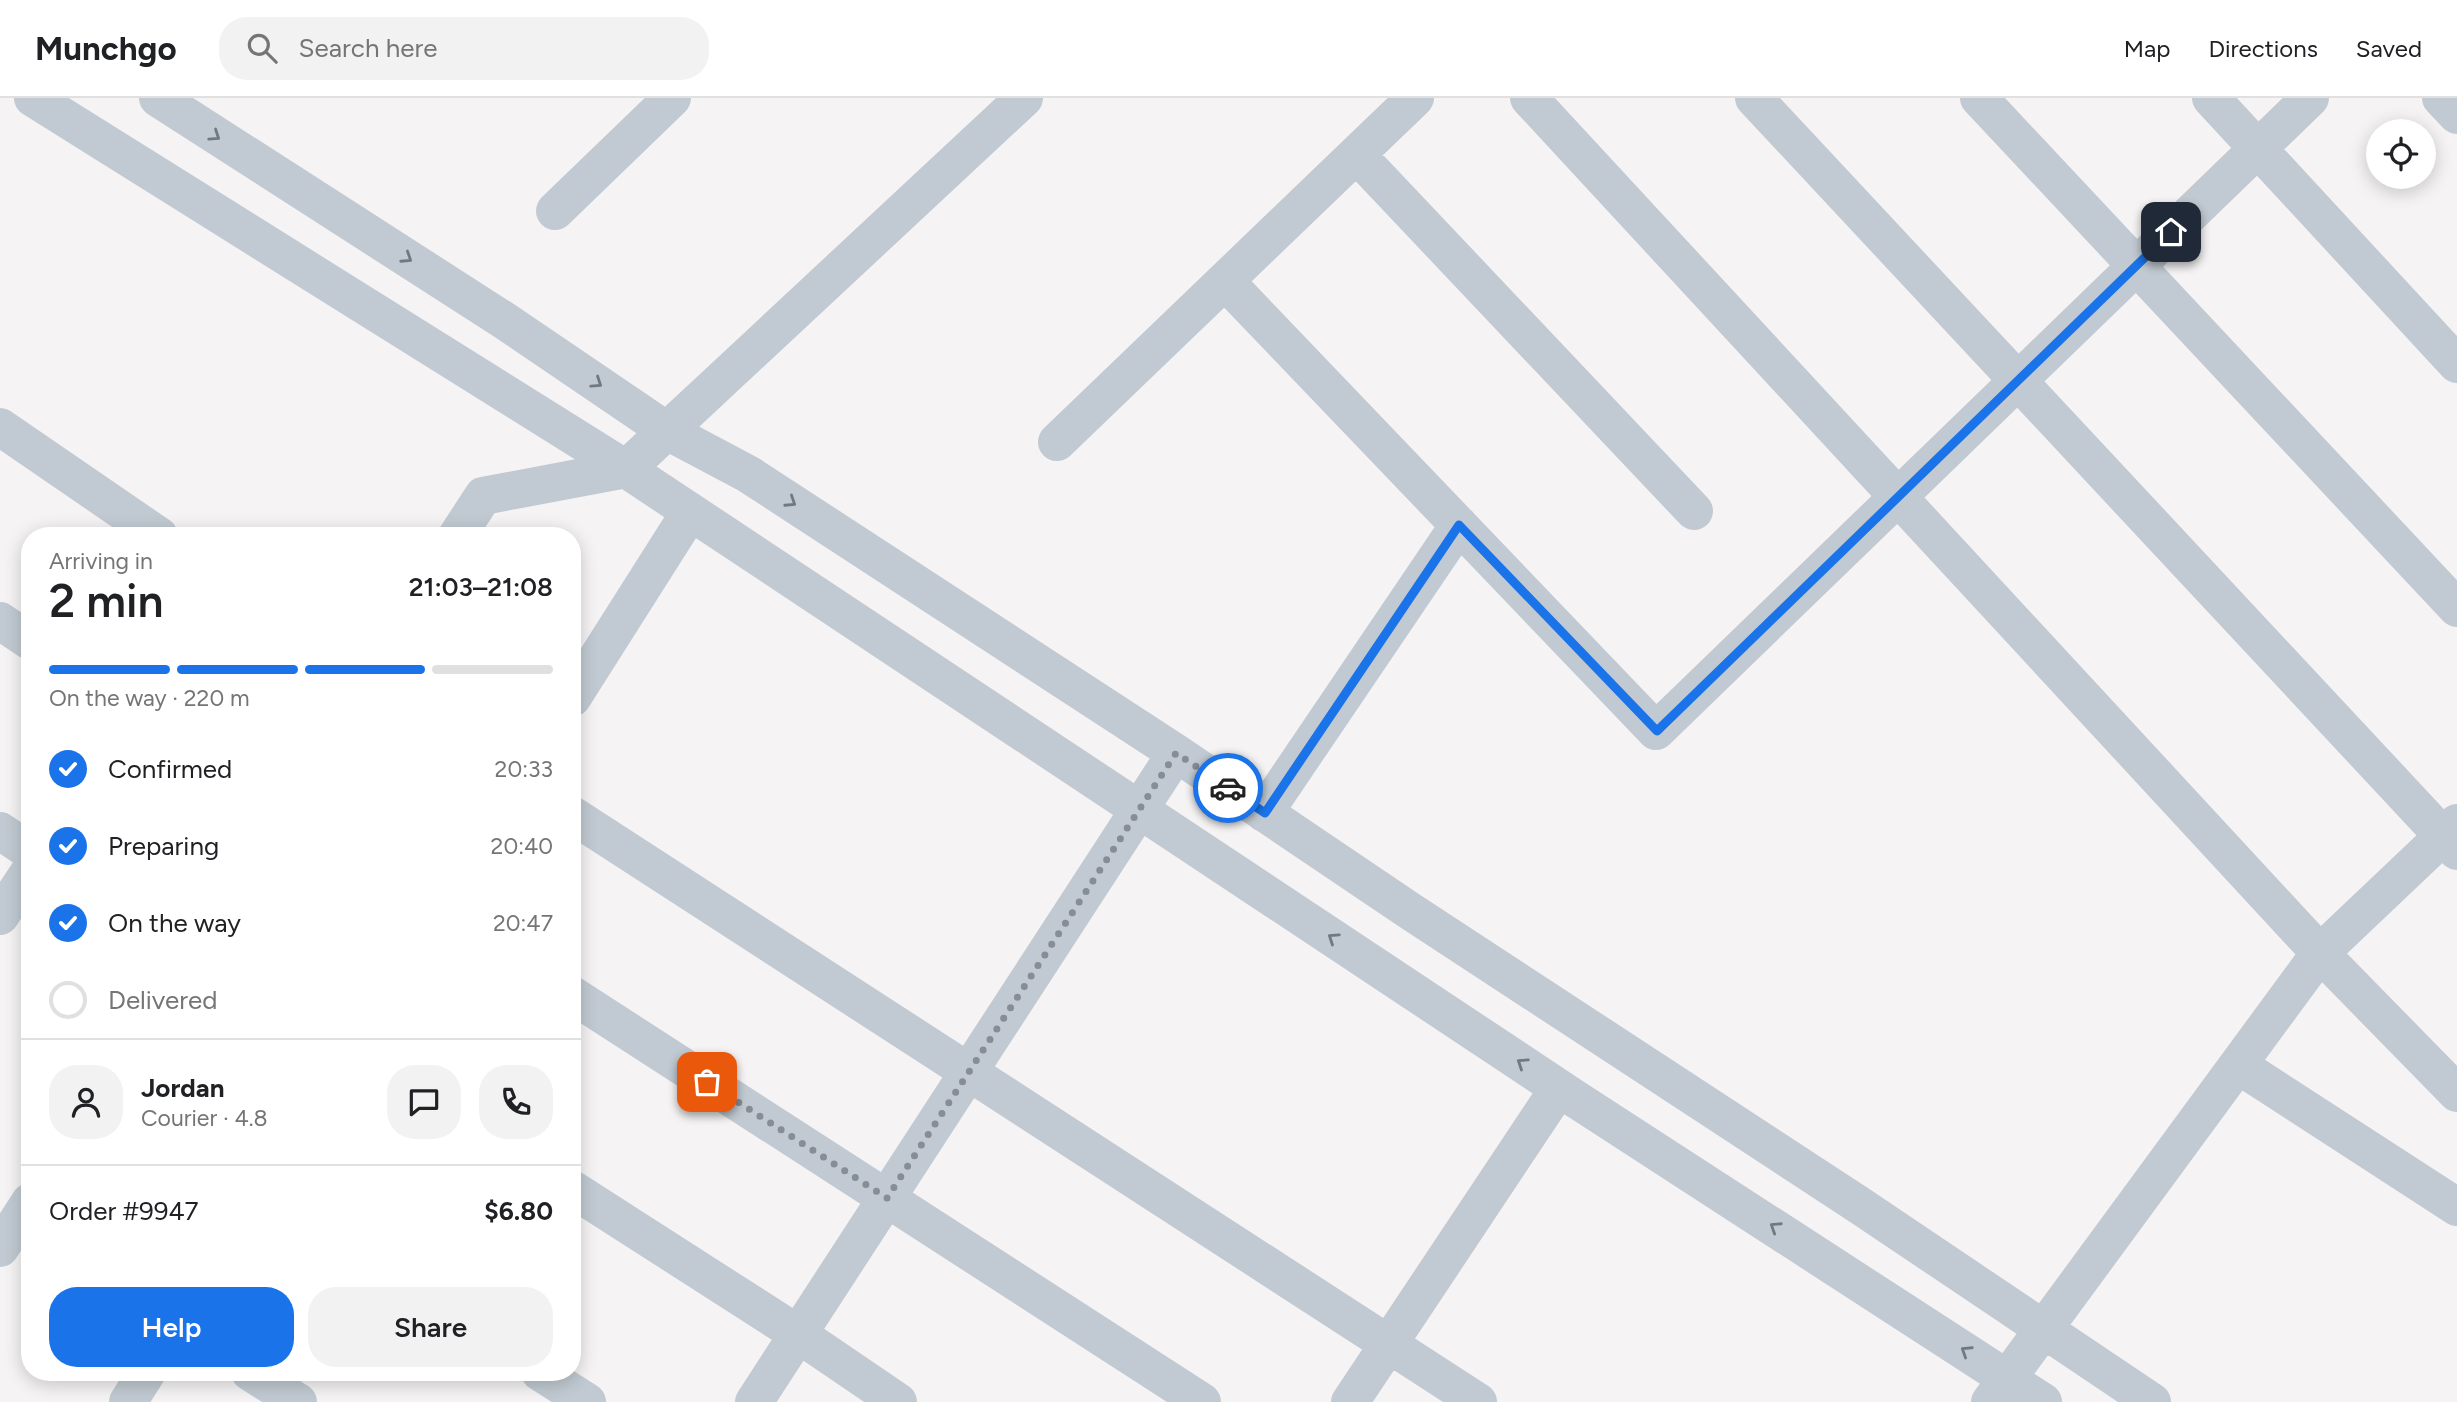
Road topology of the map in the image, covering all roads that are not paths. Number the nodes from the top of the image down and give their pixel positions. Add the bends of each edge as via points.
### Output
1 (33, 98) edge
2 (158, 98) edge
3 (672, 98) edge
4 (1024, 98) edge
5 (1415, 98) edge
6 (1530, 98) edge
7 (1754, 98) edge
8 (1979, 98) edge
9 (2211, 98) edge
10 (2310, 98) edge
11 (2441, 98) edge
12 (2457, 115) edge
13 (2258, 148) junction
14 (1356, 155) junction
15 (555, 211) dead end
16 (2136, 266) junction
17 (1225, 281) junction
18 (2457, 364) edge
19 (2018, 381) junction
20 (0, 427) edge
21 (667, 431) junction
22 (1057, 442) dead end
23 (626, 469) junction
24 (1898, 496) junction
25 (1694, 511) dead end
26 (690, 512) junction
27 (1459, 525) junction
28 (146, 527) edge
29 (463, 527) edge
30 (2457, 608) edge
31 (0, 621) edge
32 (21, 635) edge
33 (581, 684) edge
34 (1176, 753) junction
35 (1140, 810) junction
36 (1265, 813) junction
37 (581, 821) edge
38 (0, 831) edge
39 (2452, 837) edge
40 (21, 845) edge
41 (21, 884) edge
42 (0, 916) edge
43 (2320, 953) junction
44 (581, 1001) edge
45 (2238, 1065) junction
46 (969, 1072) junction
47 (1559, 1087) junction
48 (2457, 1093) edge
49 (581, 1195) edge
50 (887, 1198) junction
51 (2457, 1207) edge
52 (21, 1216) edge
53 (0, 1248) edge
54 (2044, 1331) junction
55 (798, 1334) junction
56 (1388, 1344) junction
57 (141, 1381) edge
58 (264, 1381) edge
59 (554, 1381) edge
60 (1999, 1390) edge
61 (128, 1402) edge
62 (298, 1402) edge
63 (587, 1402) edge
64 (754, 1402) edge
65 (898, 1402) edge
66 (1202, 1402) edge
67 (1350, 1402) edge
68 (1478, 1402) edge
69 (2043, 1402) edge
70 (2152, 1402) edge

1 - 23 street
2 -> 21 street
3 - 15 street
4 - 21 street
5 - 14 street
6 - 24 street
7 - 19 street
8 - 16 street
9 - 13 street
10 - 13 street
11 - 12 street
13 - 16 street
13 - 18 street
14 - 17 street
14 - 25 street
16 - 19 street
16 - 30 street
17 - 22 street
17 - 27 street
19 - 24 street
19 - 39 street
20 - 28 street
21 - 23 street
21 -> 34 street via 748,474
23 - 26 street
23 - 29 street via 483,496
24 - 27 street via 1657,731
24 - 43 street
26 - 33 street
26 - 35 street
27 - 36 street
31 - 32 street
34 - 35 street
34 - 36 street
35 - 46 street
47 -> 35 street
36 - 54 street
37 - 46 street
38 - 40 street
39 - 43 street
41 - 42 street
43 - 45 street
43 - 48 street
44 - 50 street
45 - 51 street
45 - 54 street
46 - 50 street
46 - 56 street
47 - 56 street
60 -> 47 street
49 - 55 street
50 - 55 street
50 - 66 street
52 - 53 street
54 - 60 street
54 - 70 street
55 - 64 street
55 - 65 street
56 - 67 street
56 - 68 street
57 - 61 street
58 - 62 street
59 - 63 street
60 - 69 street

